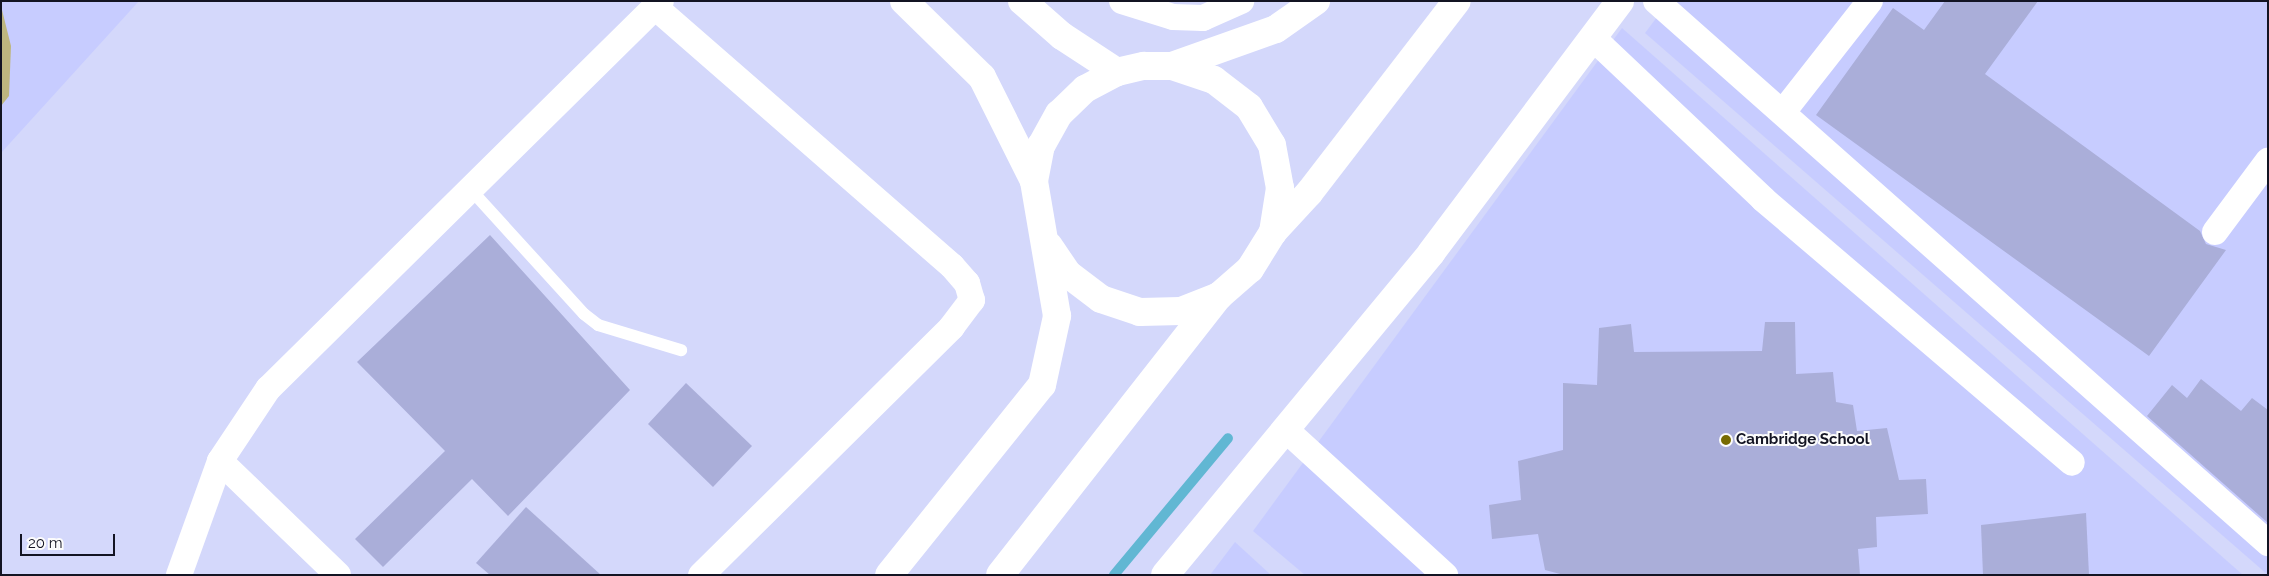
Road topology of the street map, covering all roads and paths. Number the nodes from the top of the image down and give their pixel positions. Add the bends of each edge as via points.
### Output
1 (904, 1) edge
2 (1022, 1) edge
3 (1122, 1) edge
4 (1241, 1) edge
5 (1316, 1) edge
6 (1457, 1) edge
7 (1620, 1) edge
8 (1656, 1) edge
9 (1870, 1) edge
10 (658, 4) edge
11 (1593, 38) junction
12 (1172, 66) junction
13 (1117, 72) junction
14 (1784, 112) junction
15 (2268, 161) edge
16 (1034, 182) junction
17 (472, 191) junction
18 (1273, 232) junction
19 (2215, 232) dead end
20 (1045, 240) junction
21 (1219, 296) junction
22 (681, 350) dead end
23 (1285, 429) junction
24 (220, 461) junction
25 (2072, 463) dead end
26 (2268, 542) edge
27 (179, 575) edge
28 (338, 575) edge
29 (701, 575) edge
30 (889, 575) edge
31 (1000, 575) edge
32 (1165, 575) edge
33 (1445, 575) edge

1 - 16 main road via 982,76
2 - 13 main road via 1062,36
3 - 4 street via 1173,17 1203,18
5 - 12 main road via 1276,29
6 - 18 main road via 1309,193
7 - 11 main road
8 - 14 street
9 - 14 street
10 - 17 street
10 - 29 street via 952,266 967,282 972,300 952,328
11 - 23 main road via 1431,253
11 - 25 street via 1763,199
12 - 13 main road via 1144,66
12 - 18 main road via 1214,80 1249,107 1272,145 1280,188
13 - 16 main road via 1084,89 1059,114 1041,146
14 - 26 street
15 - 19 street
16 - 20 main road
17 - 22 lane via 584,314 598,325
17 - 24 street via 268,389
18 - 21 main road via 1250,269
20 - 21 main road via 1068,274 1101,299 1132,309 1181,311
20 - 30 main road via 1057,316 1042,384
21 - 31 main road
23 - 32 main road
23 - 33 street
24 - 27 street
24 - 28 street

